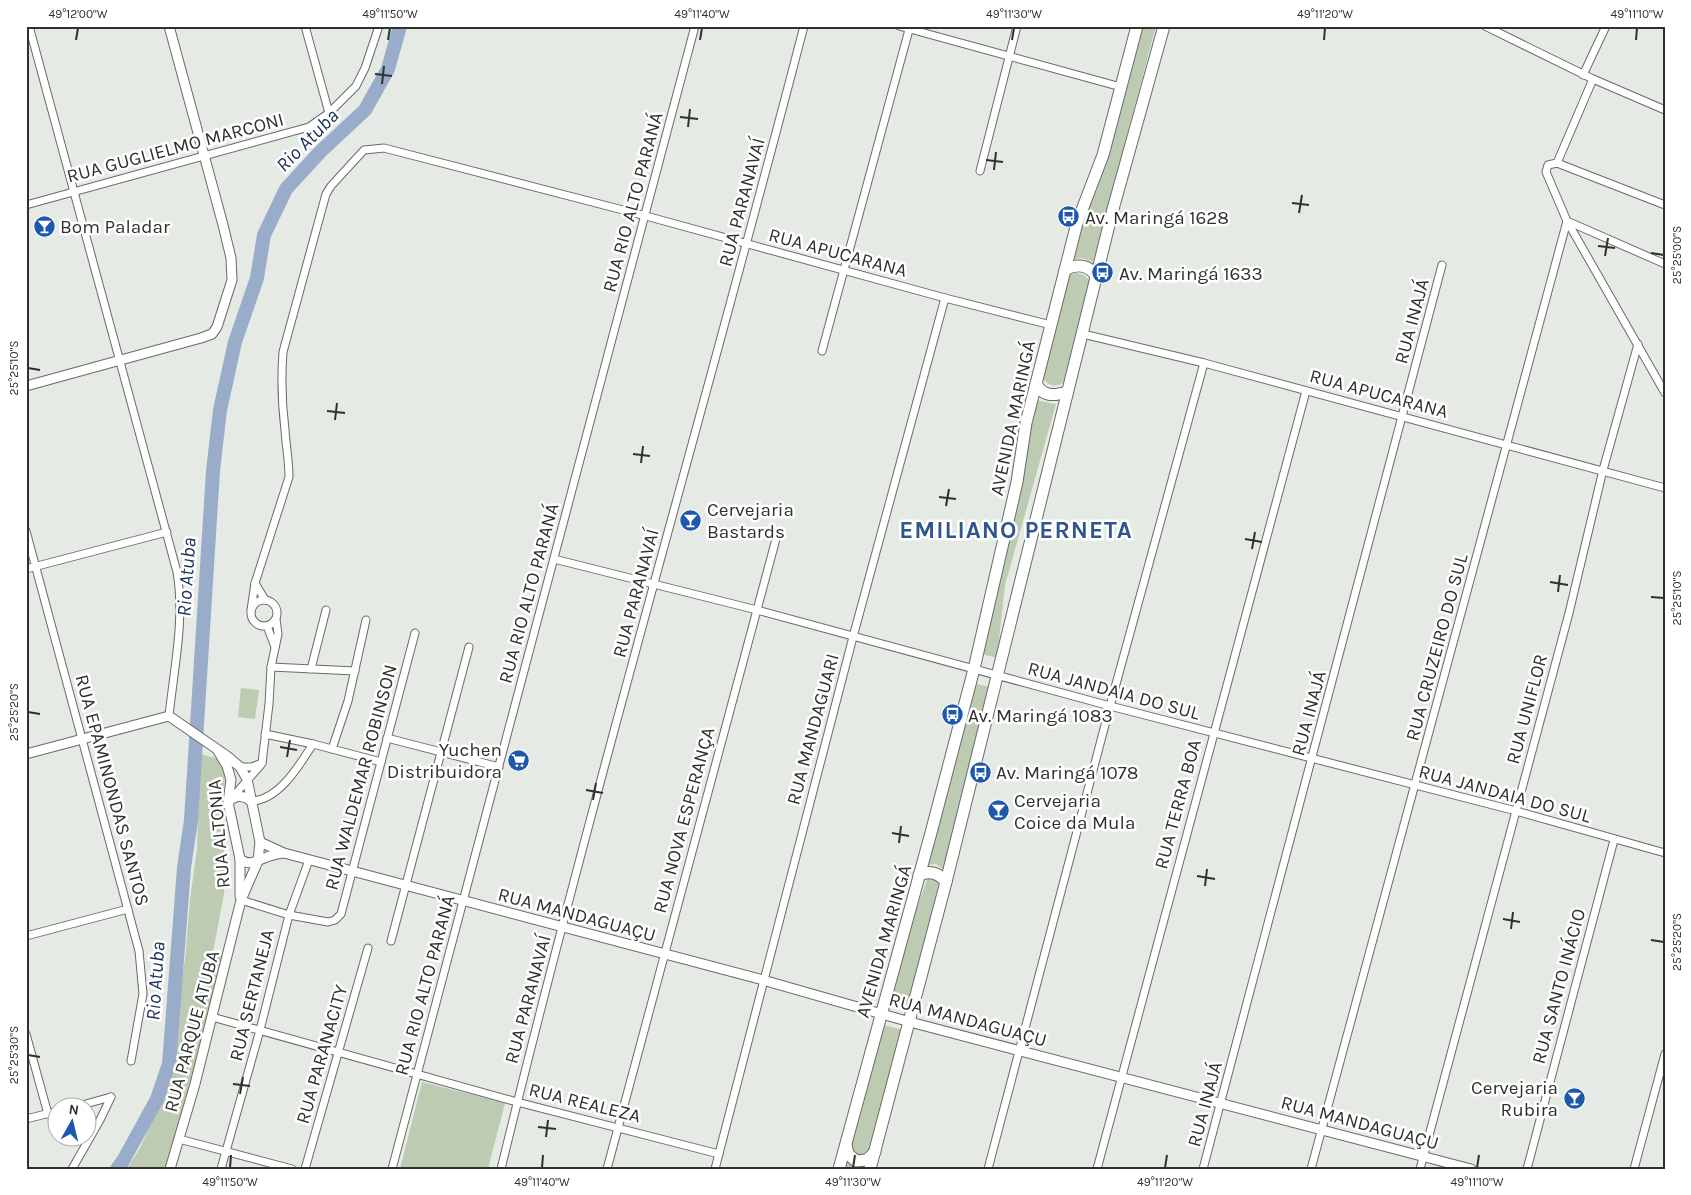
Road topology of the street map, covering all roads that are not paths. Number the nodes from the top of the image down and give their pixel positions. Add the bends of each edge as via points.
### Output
1 (29, 26) edge
2 (169, 26) edge
3 (305, 26) edge
4 (379, 26) edge
5 (695, 26) edge
6 (804, 26) edge
7 (899, 26) edge
8 (1017, 26) edge
9 (1137, 26) edge
10 (1164, 26) edge
11 (1485, 26) edge
12 (1606, 26) edge
13 (909, 28) edge
14 (1009, 57) junction
15 (1583, 74) junction
16 (1593, 79) junction
17 (1121, 87) junction
18 (1665, 110) edge
19 (329, 113) junction
20 (204, 156) junction
21 (1557, 163) junction
22 (980, 171) dead end
23 (74, 192) junction
24 (26, 204) edge
25 (1665, 206) edge
26 (646, 216) junction
27 (1567, 221) junction
28 (748, 244) junction
29 (1665, 264) edge
30 (1442, 265) dead end
31 (844, 270) junction
32 (1065, 270) junction
33 (1096, 276) junction
34 (945, 298) junction
35 (1051, 325) junction
36 (1083, 334) junction
37 (1638, 344) junction
38 (822, 352) dead end
39 (120, 360) junction
40 (1204, 363) junction
41 (1656, 377) junction
42 (1665, 380) edge
43 (1036, 383) junction
44 (26, 386) edge
45 (1306, 391) junction
46 (1067, 392) junction
47 (1665, 393) edge
48 (1403, 416) junction
49 (1508, 445) junction
50 (1603, 470) junction
51 (1665, 488) edge
52 (26, 531) edge
53 (167, 532) junction
54 (776, 539) dead end
55 (554, 559) junction
56 (36, 567) junction
57 (26, 570) edge
58 (255, 583) junction
59 (654, 584) junction
60 (266, 600) junction
61 (252, 610) junction
62 (326, 610) dead end
63 (757, 610) junction
64 (276, 619) junction
65 (366, 620) dead end
66 (267, 626) junction
67 (415, 633) dead end
68 (853, 637) junction
69 (275, 647) junction
70 (469, 647) dead end
71 (272, 667) junction
72 (311, 669) junction
73 (974, 669) junction
74 (355, 671) junction
75 (997, 675) junction
76 (1110, 706) junction
77 (169, 716) junction
78 (1213, 733) junction
79 (264, 734) junction
80 (387, 738) junction
81 (82, 739) junction
82 (314, 744) junction
83 (217, 749) junction
84 (332, 749) junction
85 (441, 750) junction
86 (26, 754) edge
87 (1312, 758) junction
88 (262, 762) junction
89 (381, 762) junction
90 (240, 767) junction
91 (499, 767) junction
92 (247, 779) junction
93 (1415, 785) junction
94 (252, 801) junction
95 (228, 802) junction
96 (1516, 812) junction
97 (1614, 840) junction
98 (260, 842) junction
99 (284, 853) junction
100 (1665, 854) edge
101 (240, 859) junction
102 (258, 860) junction
103 (309, 860) junction
104 (353, 872) junction
105 (920, 875) junction
106 (946, 882) junction
107 (406, 886) junction
108 (240, 900) junction
109 (462, 900) junction
110 (128, 909) junction
111 (289, 915) junction
112 (562, 927) junction
113 (26, 936) edge
114 (391, 941) dead end
115 (368, 948) dead end
116 (664, 954) junction
117 (763, 980) junction
118 (881, 1014) junction
119 (212, 1017) junction
120 (910, 1022) junction
121 (260, 1030) junction
122 (26, 1034) edge
123 (1020, 1050) junction
124 (338, 1052) junction
125 (1665, 1054) edge
126 (131, 1061) dead end
127 (417, 1073) junction
128 (1121, 1076) junction
129 (98, 1101) edge
130 (517, 1102) junction
131 (1222, 1102) junction
132 (48, 1114) joint
133 (26, 1119) edge
134 (98, 1124) edge
135 (618, 1128) junction
136 (1321, 1129) junction
137 (179, 1139) junction
138 (846, 1143) junction
139 (84, 1148) edge
140 (226, 1151) junction
141 (874, 1152) junction
142 (719, 1154) junction
143 (1424, 1156) junction
144 (72, 1169) edge
145 (170, 1169) edge
146 (221, 1169) edge
147 (292, 1169) edge
148 (306, 1169) edge
149 (392, 1169) edge
150 (501, 1169) edge
151 (608, 1169) edge
152 (715, 1169) edge
153 (839, 1169) edge
154 (870, 1169) edge
155 (988, 1169) edge
156 (1097, 1169) edge
157 (1203, 1169) edge
158 (1311, 1169) edge
159 (1420, 1169) edge
160 (1471, 1169) edge
161 (1527, 1169) edge
162 (1634, 1169) edge

1 - 23 street
2 - 20 street
3 - 19 street
4 - 19 street, RUA GUGLIELMO MARCONI via 356,86
5 - 26 street, RUA RIO ALTO PARANÁ
6 - 28 street, RUA PARANAVAÍ
7 - 13 street
8 - 14 street
9 - 17 main road, AVENIDA MARINGÁ
10 - 33 main road
11 - 15 street
12 - 15 street
13 - 14 street
13 - 31 street
14 - 17 street
14 - 22 street
15 - 16 street
16 - 18 street
16 - 21 street
17 - 32 main road, AVENIDA MARINGÁ via 1103,155 1077,223
19 - 20 street, RUA GUGLIELMO MARCONI via 309,128
20 - 23 street, RUA GUGLIELMO MARCONI
20 - 39 street via 226,236 233,276 219,322 212,334
21 - 25 street
21 - 27 street via 1548,165 1546,172
23 - 24 street, RUA GUGLIELMO MARCONI
23 - 39 street
26 - 28 street, RUA APUCARANA
26 - 55 street, RUA RIO ALTO PARANÁ
26 - 58 street, RUA APUCARANA via 384,148 364,150 326,194 283,352 288,477
27 - 29 street
27 - 37 street
27 - 49 street, RUA CRUZEIRO DO SUL
28 - 31 street, RUA APUCARANA
28 - 59 street, RUA PARANAVAÍ
30 - 48 street, RUA INAJÁ
31 - 34 street, RUA APUCARANA
31 - 38 street
32 - 33 main road via 1084,266
32 - 35 main road, AVENIDA MARINGÁ
33 - 36 main road
34 - 35 street, RUA APUCARANA
34 - 68 street, RUA MANDAGUARI
35 - 43 main road, AVENIDA MARINGÁ
36 - 40 street, RUA APUCARANA
36 - 46 main road
37 - 41 street
37 - 50 street, RUA UNIFLOR
39 - 44 street
39 - 53 street
40 - 45 street, RUA APUCARANA
40 - 76 street
41 - 42 street
41 - 47 street
43 - 46 main road via 1043,393 1049,395
43 - 73 main road, AVENIDA MARINGÁ
45 - 48 street, RUA APUCARANA
45 - 78 street, RUA TERRA BOA
46 - 75 main road
48 - 49 street, RUA APUCARANA
48 - 87 street, RUA INAJÁ
49 - 50 street, RUA APUCARANA
49 - 93 street, RUA CRUZEIRO DO SUL
50 - 51 street, RUA APUCARANA
50 - 96 street, RUA UNIFLOR
52 - 56 street, RUA EPAMINONDAS SANTOS
53 - 56 street
53 - 77 street via 180,587
54 - 63 street, RUA NOVA ESPERANÇA
55 - 59 street, RUA JANDAIA DO SUL
55 - 91 street, RUA RIO ALTO PARANÁ
56 - 57 street
56 - 81 street, RUA EPAMINONDAS SANTOS
58 - 60 street
58 - 61 street
59 - 63 street, RUA JANDAIA DO SUL
59 - 112 street, RUA PARANAVAÍ
60 - 61 street via 257,603
60 - 64 street via 276,607
61 - 66 street via 254,622
62 - 72 street
63 - 68 street, RUA JANDAIA DO SUL
63 - 116 street, RUA NOVA ESPERANÇA
64 - 66 street
64 - 69 street via 278,634
65 - 74 street
66 - 69 street
67 - 80 street, RUA WALDEMAR ROBINSON
68 - 73 street, RUA JANDAIA DO SUL
68 - 117 street, RUA MANDAGUARI
69 - 71 street
70 - 85 street
71 - 72 street
71 - 79 street
72 - 74 street
73 - 75 street, RUA JANDAIA DO SUL
73 - 105 main road, AVENIDA MARINGÁ
74 - 84 street
75 - 76 street, RUA JANDAIA DO SUL
75 - 106 main road
76 - 78 street, RUA JANDAIA DO SUL
76 - 123 street
77 - 81 street
77 - 83 street
78 - 87 street, RUA JANDAIA DO SUL
78 - 128 street, RUA TERRA BOA
79 - 82 street
79 - 88 street
80 - 85 street
80 - 89 street, RUA WALDEMAR ROBINSON
81 - 86 street
81 - 110 street, RUA EPAMINONDAS SANTOS
82 - 84 street
82 - 94 street via 285,784 259,801
83 - 90 street, RUA ALTONIA
83 - 95 street, RUA ALTONIA via 230,773
84 - 89 street
85 - 91 street
85 - 107 street
87 - 93 street, RUA JANDAIA DO SUL
87 - 131 street, RUA INAJÁ
88 - 90 street via 252,767
88 - 92 street
89 - 104 street, RUA WALDEMAR ROBINSON
90 - 92 street, RUA ALTONIA
91 - 109 street, RUA RIO ALTO PARANÁ
92 - 94 street, RUA ALTONIA
92 - 95 street
93 - 96 street, RUA JANDAIA DO SUL
93 - 136 street, RUA CRUZEIRO DO SUL
94 - 95 street via 239,797
94 - 98 street, RUA ALTONIA
95 - 101 street, RUA ALTONIA
96 - 97 street, RUA JANDAIA DO SUL
96 - 143 street, RUA UNIFLOR
97 - 100 street, RUA JANDAIA DO SUL
97 - 161 street, RUA SANTO INÁCIO
98 - 99 street, RUA MANDAGUAÇU
98 - 102 street, RUA ALTONIA
99 - 102 street
99 - 103 street, RUA MANDAGUAÇU
101 - 102 street via 249,863
101 - 108 street, RUA ALTONIA
102 - 108 street, RUA ALTONIA
103 - 104 street, RUA MANDAGUAÇU
103 - 111 street, RUA SERTANEJA
104 - 107 street, RUA MANDAGUAÇU
104 - 111 street, RUA WALDEMAR ROBINSON via 341,914 335,920 328,922
105 - 106 main road via 936,873
105 - 118 main road, AVENIDA MARINGÁ
106 - 120 main road
107 - 109 street, RUA MANDAGUAÇU
107 - 114 street
108 - 111 street
108 - 119 street, RUA PARQUE ATUBA
109 - 112 street, RUA MANDAGUAÇU
109 - 127 street, RUA RIO ALTO PARANÁ
110 - 113 street
110 - 126 street, RUA EPAMINONDAS SANTOS via 143,978 142,1007
111 - 121 street, RUA SERTANEJA
112 - 116 street, RUA MANDAGUAÇU
112 - 130 street, RUA PARANAVAÍ
115 - 124 street, RUA PARANACITY
116 - 117 street, RUA MANDAGUAÇU
116 - 135 street, RUA NOVA ESPERANÇA
117 - 118 street, RUA MANDAGUAÇU
117 - 142 street, RUA MANDAGUARI
118 - 120 street, RUA MANDAGUAÇU
118 - 138 main road, AVENIDA MARINGÁ
119 - 121 street, RUA REALEZA
119 - 137 street, RUA PARQUE ATUBA
120 - 123 street, RUA MANDAGUAÇU
120 - 141 main road
121 - 124 street, RUA REALEZA
121 - 140 street, RUA SERTANEJA
122 - 132 street
123 - 128 street, RUA MANDAGUAÇU
123 - 155 street
124 - 127 street, RUA REALEZA
124 - 148 street, RUA PARANACITY
125 - 162 street
127 - 130 street, RUA REALEZA
127 - 149 street, RUA RIO ALTO PARANÁ
128 - 131 street, RUA MANDAGUAÇU
128 - 156 street, RUA TERRA BOA
129 - 134 street via 111,1097
130 - 135 street, RUA REALEZA
130 - 150 street, RUA PARANAVAÍ
131 - 136 street, RUA MANDAGUAÇU
131 - 157 street, RUA INAJÁ
132 - 133 street
135 - 142 street, RUA REALEZA
135 - 151 street, RUA NOVA ESPERANÇA
136 - 143 street, RUA MANDAGUAÇU
136 - 158 street, RUA CRUZEIRO DO SUL
137 - 140 street
137 - 145 street, RUA PARQUE ATUBA
138 - 141 main road via 848,1154 856,1161 867,1160
138 - 153 main road, AVENIDA MARINGÁ
139 - 144 street
140 - 146 street, RUA SERTANEJA
140 - 147 street
141 - 154 main road
142 - 152 street, RUA MANDAGUARI
143 - 159 street, RUA UNIFLOR
143 - 160 street, RUA MANDAGUAÇU

